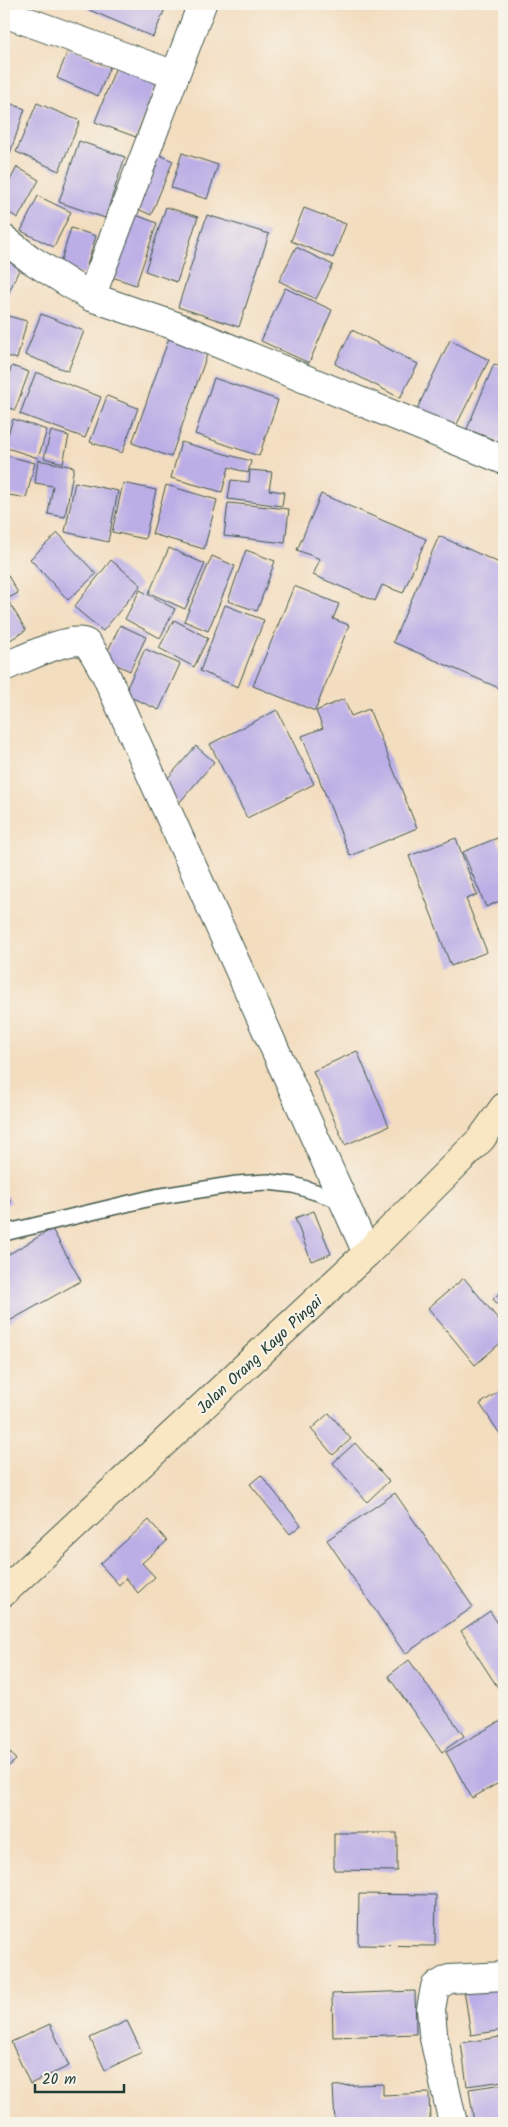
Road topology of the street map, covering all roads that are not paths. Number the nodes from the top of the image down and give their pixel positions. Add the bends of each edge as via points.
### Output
1 (202, 4) edge
2 (4, 13) edge
3 (175, 75) junction
4 (4, 240) edge
5 (91, 297) junction
6 (504, 460) edge
7 (4, 667) edge
8 (504, 1108) edge
9 (343, 1201) junction
10 (4, 1232) edge
11 (367, 1253) junction
12 (4, 1592) edge
13 (504, 1976) edge
14 (453, 2123) edge

1 - 3 street
2 - 3 street
3 - 5 street
4 - 5 street
5 - 6 street via 173,325
7 - 9 street via 70,642 79,640 87,644 105,673
8 - 11 main road, Jalan Orang Kayo Pingai via 482,1139
9 - 10 lane via 294,1185 268,1182 238,1184 155,1197
9 - 11 street
11 - 12 main road, Jalan Orang Kayo Pingai
13 - 14 street via 449,1979 435,1987 431,2009 433,2034

